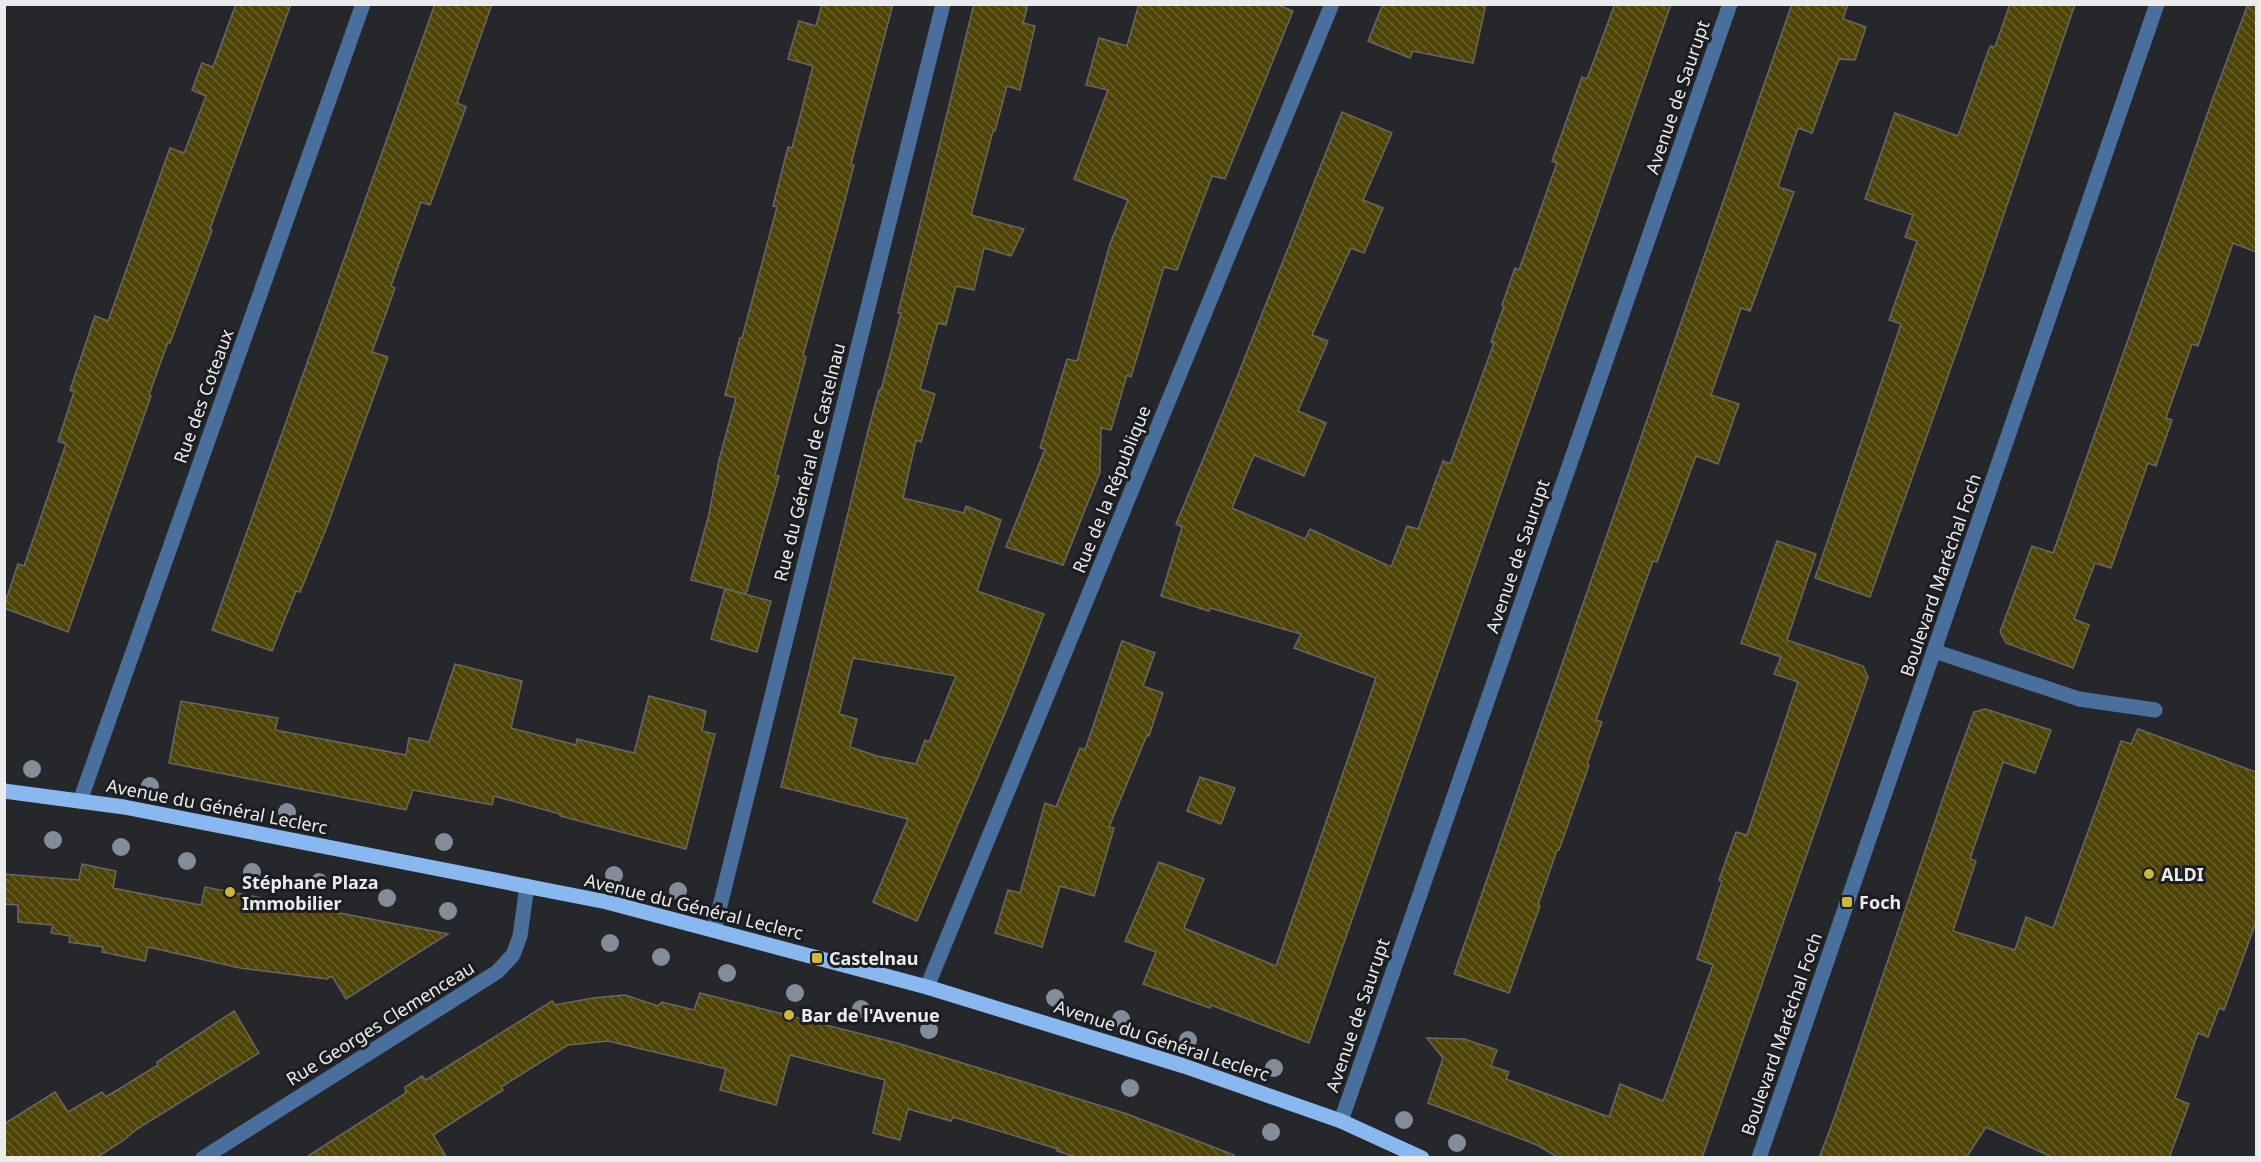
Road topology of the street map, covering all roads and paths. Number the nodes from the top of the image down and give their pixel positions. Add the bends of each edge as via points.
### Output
1 (363, 4) edge
2 (943, 4) edge
3 (1332, 4) edge
4 (1730, 4) edge
5 (2157, 4) edge
6 (1934, 651) junction
7 (2155, 710) dead end
8 (4, 791) edge
9 (80, 801) junction
10 (527, 886) junction
11 (714, 930) junction
12 (927, 987) junction
13 (1341, 1121) junction
14 (203, 1158) edge
15 (1422, 1158) edge
16 (1759, 1158) edge

1 - 9 street, Rue des Coteaux
2 - 11 street, Rue du Général de Castelnau
3 - 12 street, Rue de la République
4 - 13 street, Avenue de Saurupt
5 - 6 street, Boulevard Maréchal Foch
6 - 7 street via 2079,699
6 - 16 street, Boulevard Maréchal Foch
8 - 9 main road, Avenue du Général Leclerc
9 - 10 main road, Avenue du Général Leclerc
10 - 11 main road, Avenue du Général Leclerc
10 - 14 street, Rue Georges Clemenceau via 520,936 513,955 497,972
11 - 12 main road, Avenue du Général Leclerc
12 - 13 main road, Avenue du Général Leclerc via 1173,1062
13 - 15 main road, Avenue du Général Leclerc

